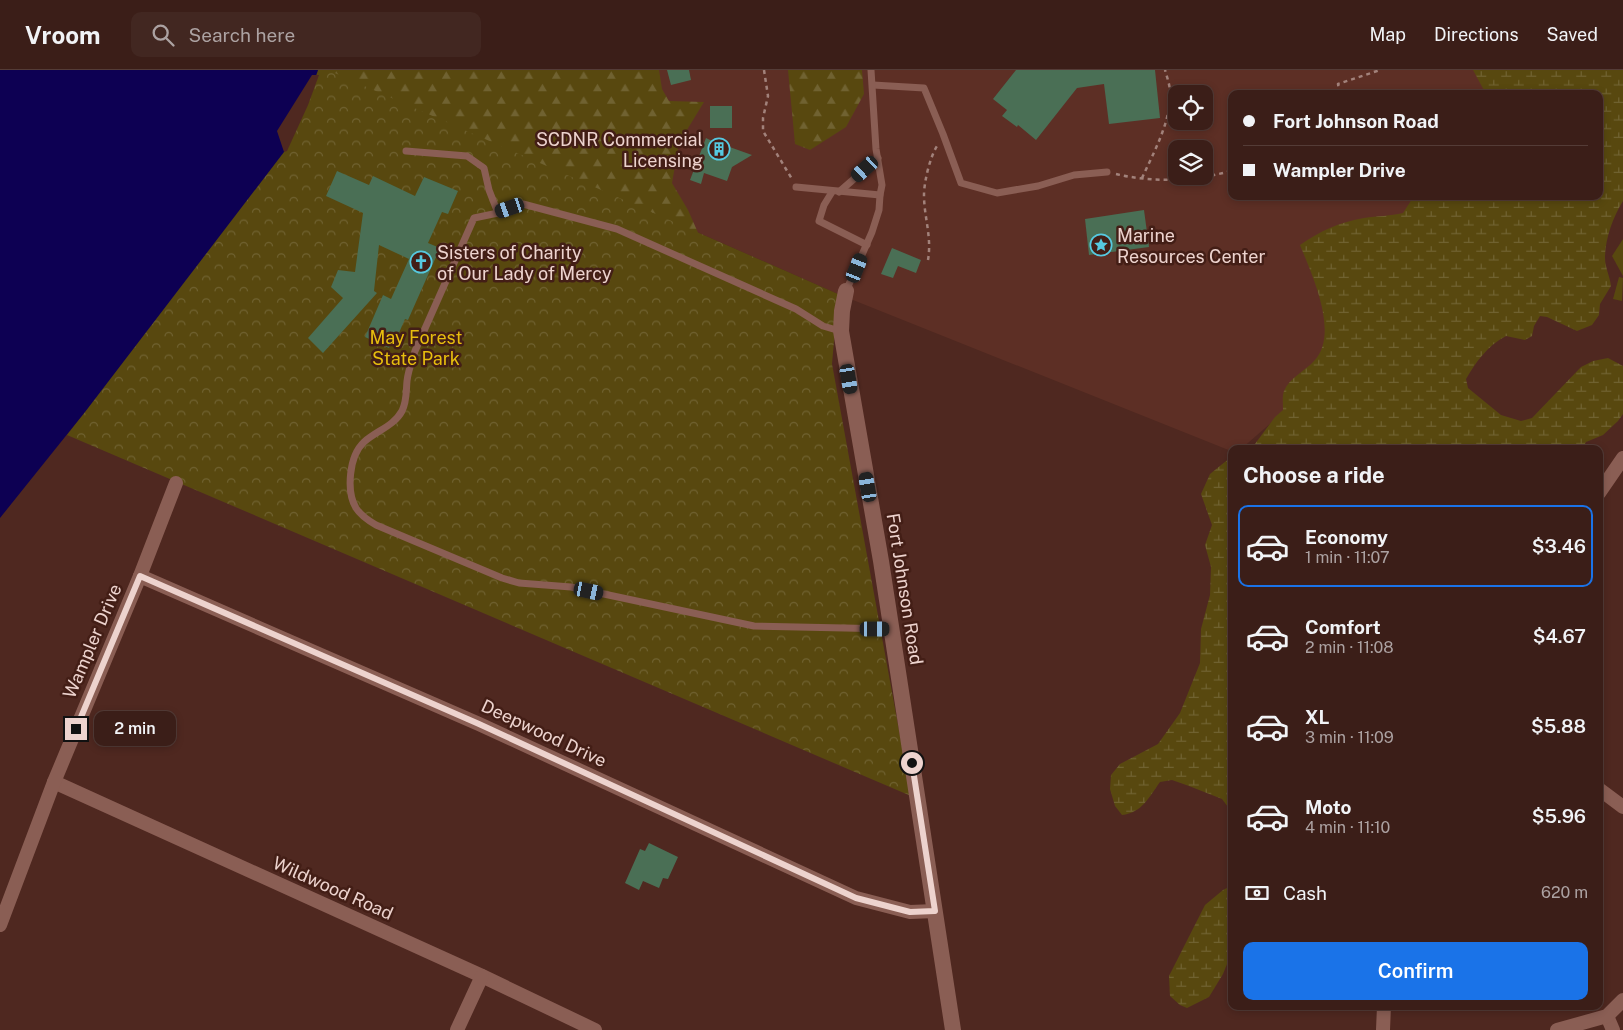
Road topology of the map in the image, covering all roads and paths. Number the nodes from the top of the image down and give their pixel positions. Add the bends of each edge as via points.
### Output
1 (764, 70) edge
2 (871, 70) edge
3 (1165, 70) edge
4 (1380, 70) edge
5 (873, 85) junction
6 (1339, 90) edge
7 (944, 134) junction
8 (406, 151) dead end
9 (878, 158) junction
10 (1108, 172) joint
11 (1228, 172) edge
12 (1142, 178) junction
13 (796, 187) joint
14 (836, 192) junction
15 (880, 195) junction
16 (498, 213) junction
17 (867, 245) junction
18 (928, 260) dead end
19 (846, 291) joint
20 (841, 331) junction
21 (1623, 458) edge
22 (176, 483) dead end
23 (1603, 487) edge
24 (140, 576) junction
25 (892, 629) junction
26 (54, 782) junction
27 (1603, 792) edge
28 (1623, 807) edge
29 (935, 911) junction
30 (0, 925) edge
31 (482, 976) junction
32 (1623, 1000) edge
33 (1384, 1010) edge
34 (1607, 1016) junction
35 (457, 1030) edge
36 (595, 1030) edge
37 (952, 1030) edge
38 (1383, 1030) edge
39 (1557, 1030) edge
40 (1613, 1030) edge

1 - 13 path via 768,96 763,131
2 - 5 lane, Fort Johnson Road
3 - 12 path via 1170,92 1169,106 1164,128
4 - 6 path via 1338,84
5 - 7 lane via 924,88
5 - 9 lane, Fort Johnson Road
7 - 10 lane via 961,183 997,193
7 - 18 path via 934,151 924,194 929,234
8 - 16 lane via 467,156 473,160 484,168
9 - 14 lane
9 - 15 lane, Fort Johnson Road via 882,185
10 - 12 path
11 - 12 path via 1176,180
13 - 14 lane
14 - 15 lane
14 - 17 lane via 824,206 819,221
15 - 17 lane, Fort Johnson Road via 879,210
16 - 20 lane via 523,204 617,229 796,309 823,326
16 - 25 lane via 474,218 415,351 403,409 398,418 364,442 354,458 351,492 361,514 390,531 483,571 520,582 571,587 754,626
17 - 19 lane, Fort Johnson Road
19 - 20 street, Fort Johnson Road
20 - 25 street, Fort Johnson Road
21 - 23 street
22 - 24 street, Wampler Drive
24 - 26 street, Wampler Drive
24 - 29 street, Deepwood Drive via 479,724 856,898 910,912
25 - 29 street, Fort Johnson Road
26 - 30 street, Wampler Drive
26 - 31 street, Wildwood Road
27 - 28 street
29 - 37 street, Fort Johnson Road
31 - 35 street
31 - 36 street, Wildwood Road
32 - 34 street
33 - 38 street
34 - 39 street
34 - 40 street

